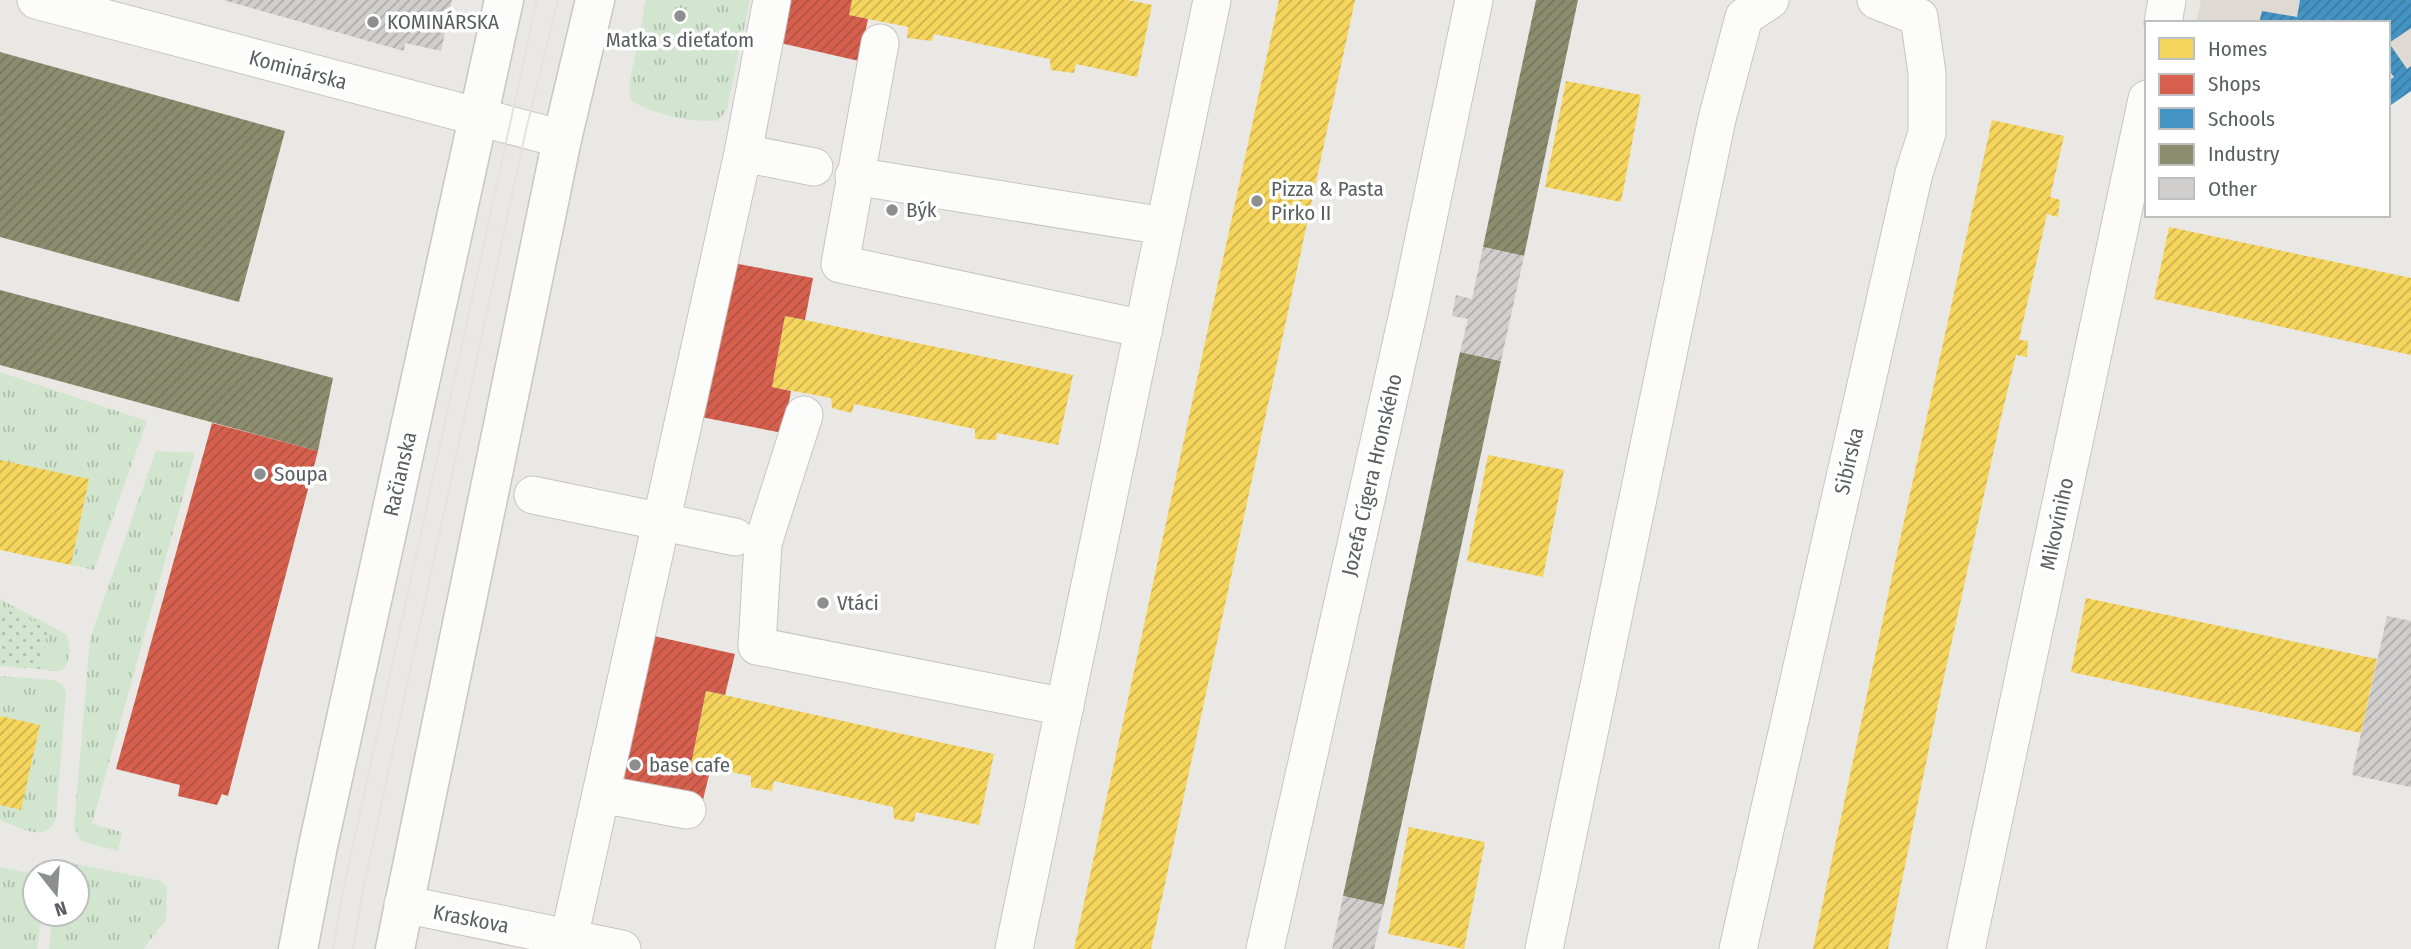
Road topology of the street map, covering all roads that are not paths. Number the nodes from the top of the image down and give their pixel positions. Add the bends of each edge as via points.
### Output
1 (36, 0) edge
2 (505, 0) edge
3 (595, 0) edge
4 (772, 0) edge
5 (1212, 0) edge
6 (1474, 0) edge
7 (1770, 0) edge
8 (1877, 0) edge
9 (2167, 0) edge
10 (2163, 21) edge
11 (880, 43) dead end
12 (2145, 108) edge
13 (479, 118) junction
14 (562, 139) junction
15 (743, 153) junction
16 (814, 167) dead end
17 (854, 176) junction
18 (1164, 226) junction
19 (1144, 329) junction
20 (804, 415) dead end
21 (533, 495) dead end
22 (661, 521) junction
23 (735, 537) dead end
24 (1065, 707) junction
25 (601, 794) junction
26 (687, 810) dead end
27 (403, 904) junction
28 (569, 938) junction
29 (298, 949) edge
30 (395, 949) edge
31 (622, 949) edge
32 (1014, 949) edge
33 (1265, 949) edge
34 (1545, 949) edge
35 (1738, 949) edge
36 (1966, 949) edge

1 - 13 street, Kominárska
2 - 13 main road, Račianska
3 - 14 main road
4 - 15 street
5 - 18 street
6 - 33 street, Jozefa Cígera Hronského
7 - 34 street via 1744,18 1717,119
8 - 35 street, Sibírska via 1919,17 1927,73 1927,133 1914,173
9 - 10 street
11 - 17 street
12 - 36 street, Mikovíniho
13 - 14 street, Kominárska
13 - 29 main road, Račianska
14 - 27 main road
15 - 16 street
15 - 22 street
17 - 18 street
17 - 19 street via 840,264
18 - 19 street
19 - 24 street
20 - 24 street via 763,543 757,646
21 - 22 street
22 - 23 street
22 - 25 street
24 - 32 street
25 - 26 street
25 - 28 street
27 - 28 street, Kraskova
27 - 30 main road
28 - 31 street, Kraskova

